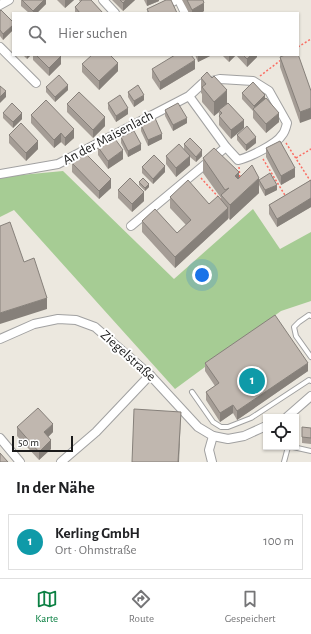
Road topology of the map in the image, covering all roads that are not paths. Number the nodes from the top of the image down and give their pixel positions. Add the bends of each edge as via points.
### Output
1 (9, 0) edge
2 (103, 0) edge
3 (177, 0) edge
4 (0, 5) edge
5 (114, 12) edge
6 (154, 12) edge
7 (184, 12) edge
8 (0, 47) edge
9 (36, 83) dead end
10 (189, 96) junction
11 (226, 147) junction
12 (0, 174) edge
13 (131, 226) dead end
14 (311, 316) edge
15 (0, 339) edge
16 (311, 357) edge
17 (150, 375) junction
18 (310, 380) edge
19 (192, 392) dead end
20 (311, 396) edge
21 (290, 414) edge
22 (263, 427) edge
23 (213, 436) junction
24 (0, 438) edge
25 (299, 448) edge
26 (287, 450) edge
27 (311, 451) edge
28 (20, 462) edge
29 (61, 462) edge
30 (212, 462) edge
31 (284, 462) edge

1 - 4 street
2 - 5 street
3 - 6 street
3 - 7 street
8 - 9 street
10 - 11 street
10 - 11 street, An der Maisenlach via 203,83 220,79 253,81 269,91 287,123 282,136 259,152 238,160
10 - 12 street, An der Maisenlach via 58,164
11 - 13 street
14 - 16 lane via 294,327 296,336
15 - 17 street, Ziegelstraße via 34,324 58,319 76,320 94,327
17 - 23 street, Ziegelstraße via 198,427
17 - 29 street via 96,432
18 - 19 lane via 251,418 228,427 221,427 213,422
20 - 21 street
22 - 23 street via 244,436 228,439
23 - 30 street via 209,450
24 - 28 street
25 - 27 lane
26 - 31 lane

